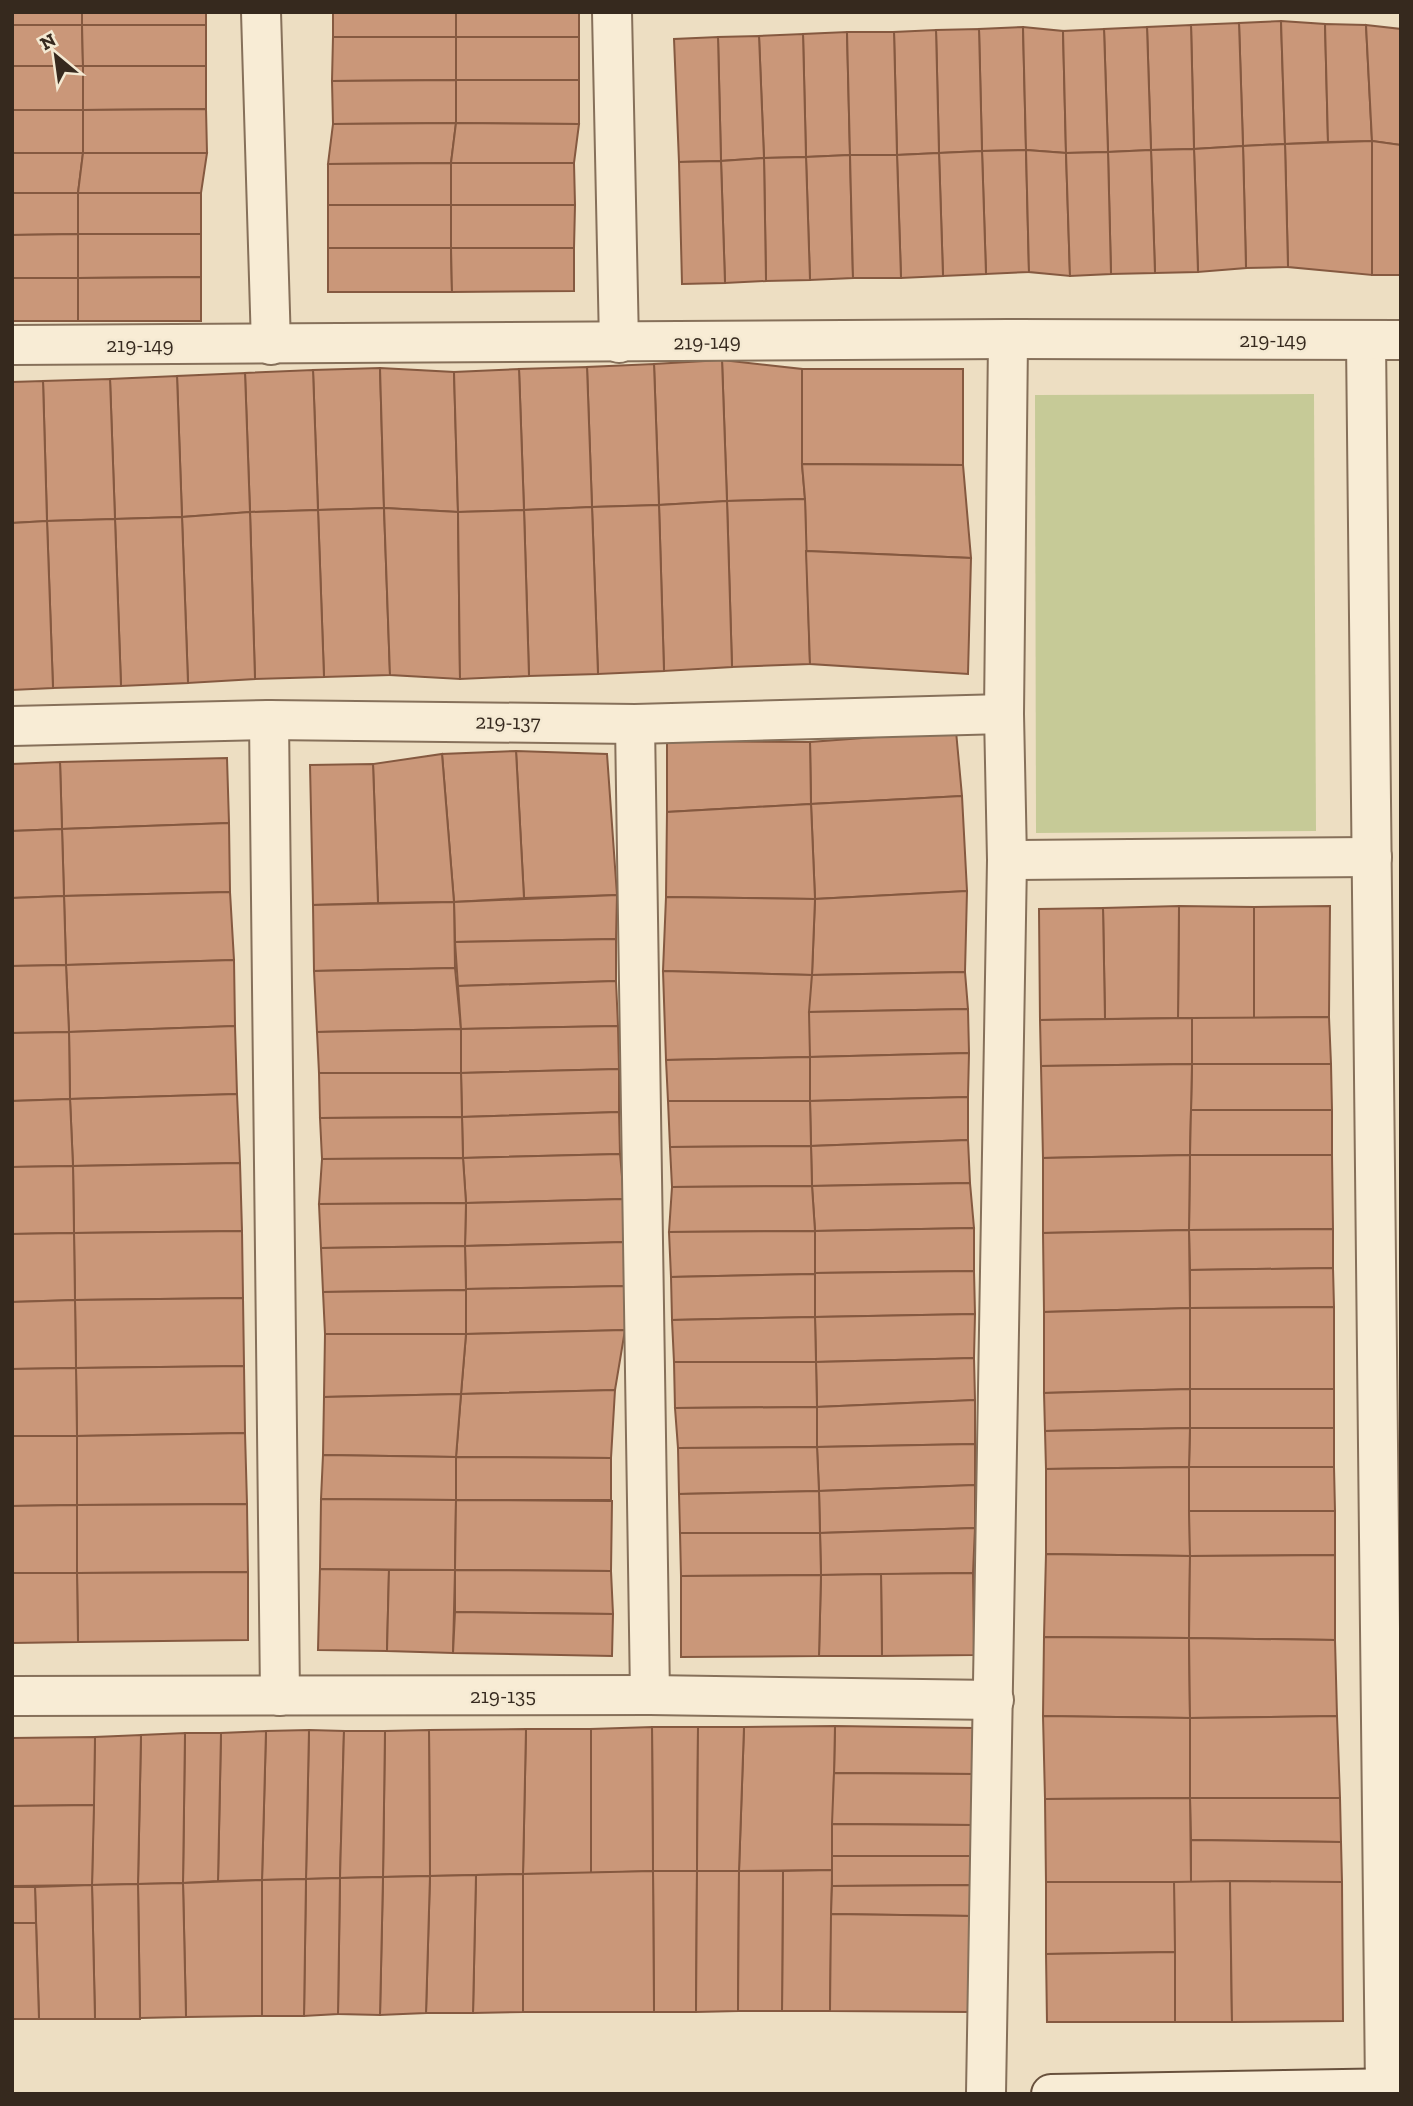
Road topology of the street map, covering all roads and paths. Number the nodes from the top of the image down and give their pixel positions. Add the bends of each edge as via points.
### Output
1 (261, 12) edge
2 (612, 12) edge
3 (1008, 339) junction
4 (1383, 340) edge
5 (619, 342) junction
6 (12, 345) edge
7 (271, 345) junction
8 (1385, 698) edge
9 (1004, 714) junction
10 (269, 720) junction
11 (635, 724) junction
12 (12, 726) edge
13 (1372, 857) junction
14 (1007, 860) junction
15 (650, 1695) junction
16 (12, 1696) edge
17 (279, 1696) junction
18 (994, 1700) junction
19 (1390, 1716) edge
20 (1393, 2089) edge
21 (986, 2094) edge
22 (1051, 2094) edge

1 - 7 street
2 - 5 street
3 - 4 street, 219-149
3 - 5 street, 219-149
3 - 9 street
4 - 8 street
5 - 7 street, 219-149
6 - 7 street, 219-149
8 - 13 street
9 - 11 street, 219-137
9 - 14 street
10 - 11 street, 219-137
10 - 12 street, 219-137
10 - 17 street
11 - 15 street
13 - 14 street
13 - 19 street
14 - 18 street
15 - 17 street, 219-135
15 - 18 street, 219-135
16 - 17 street, 219-135
18 - 21 street
19 - 20 street
20 - 22 street

